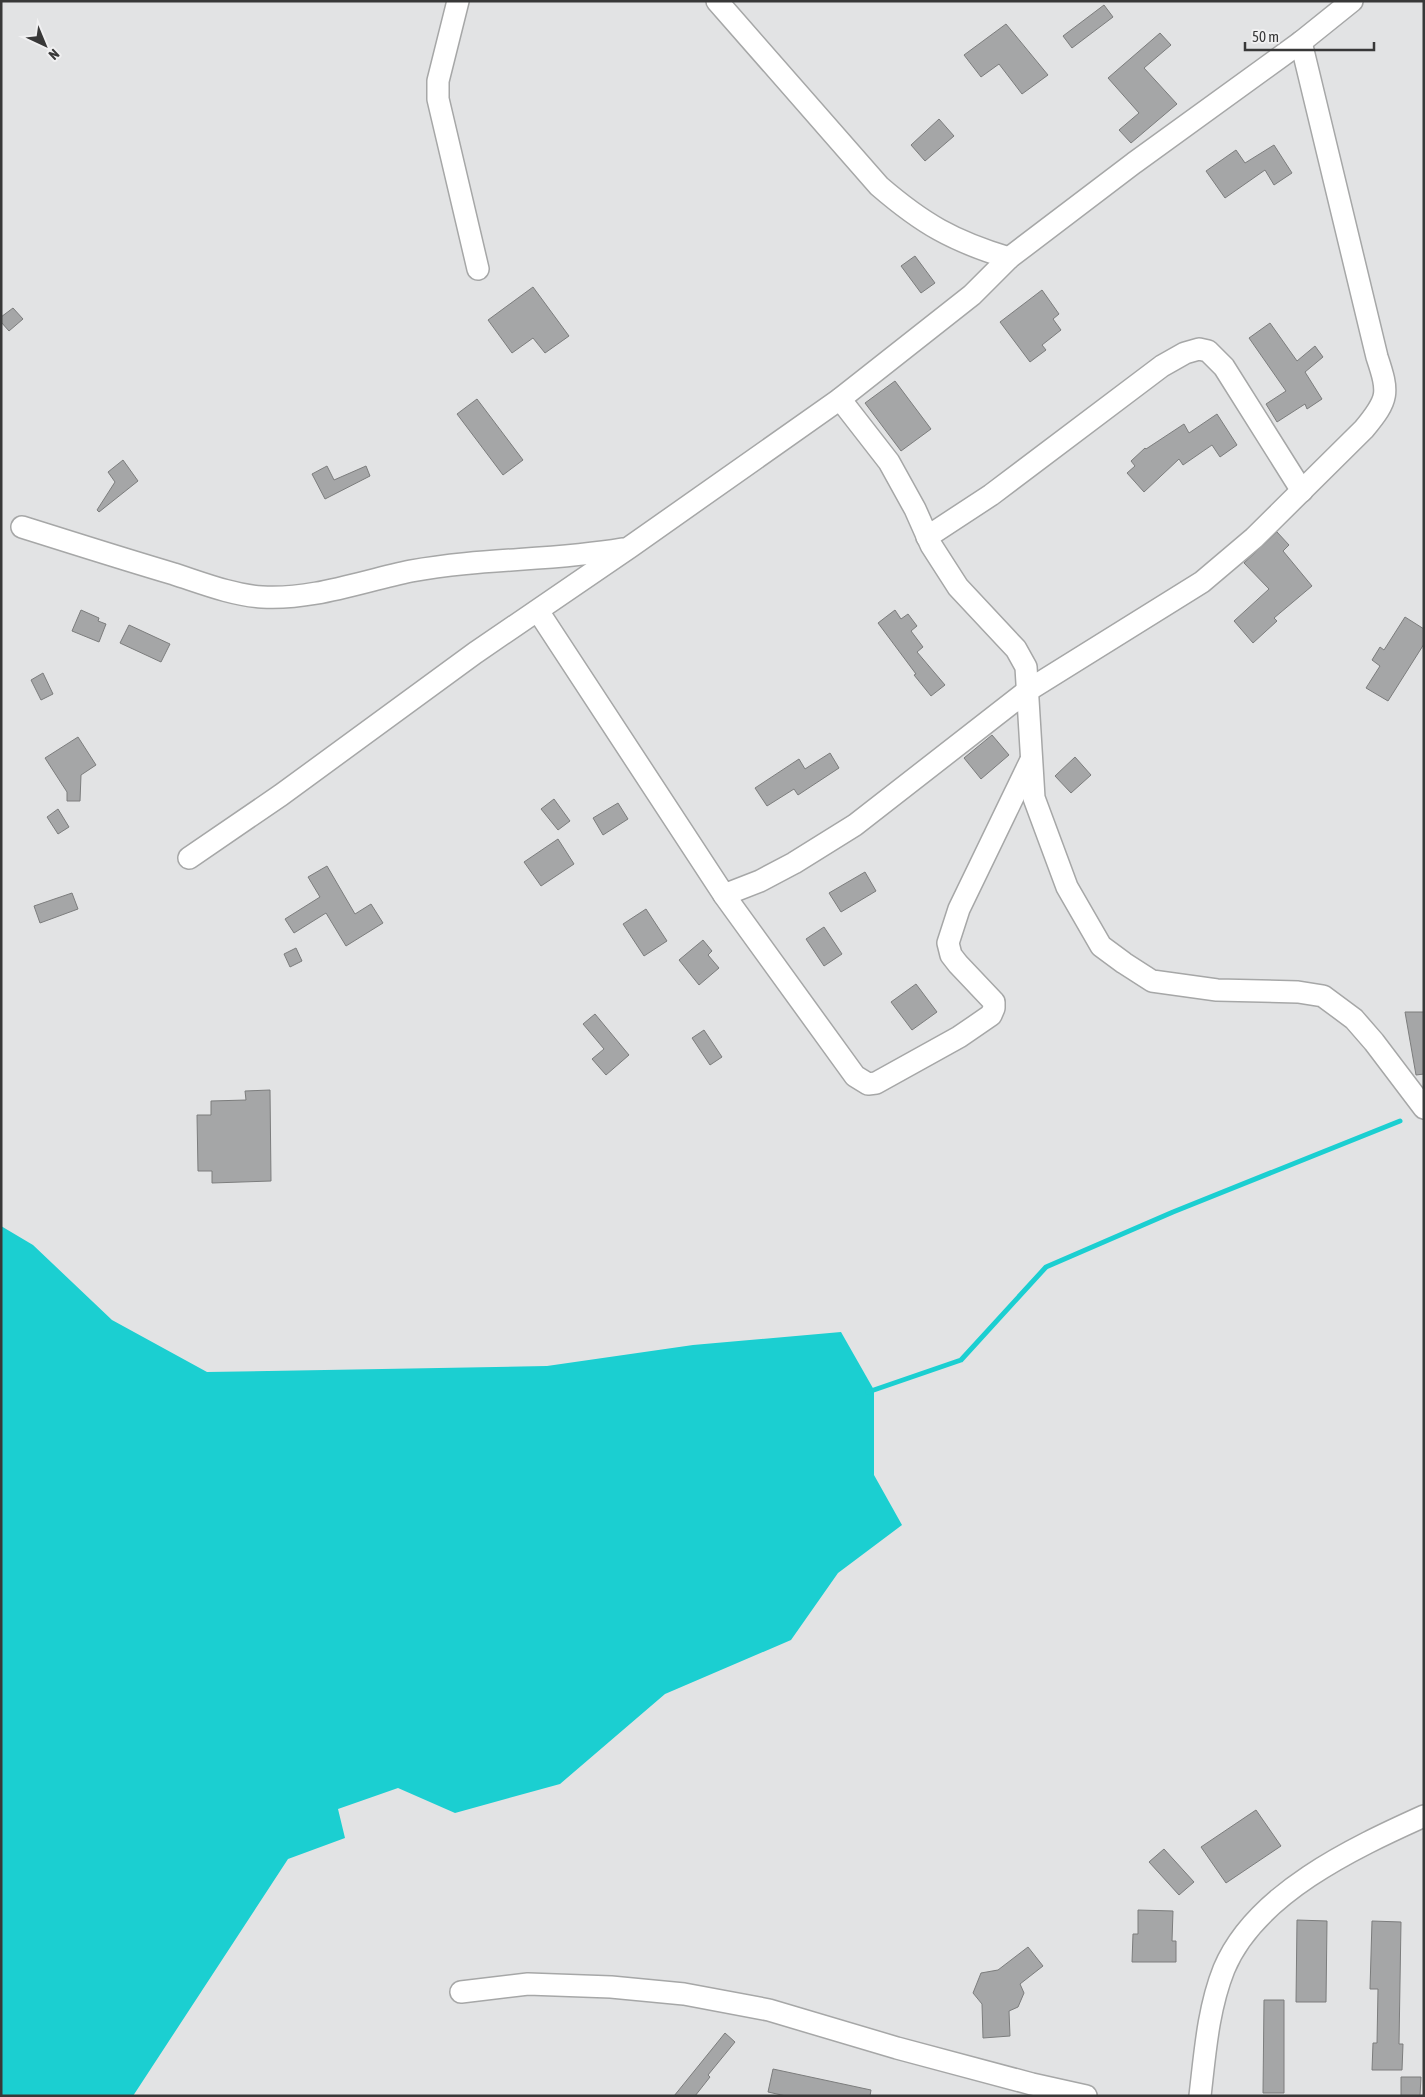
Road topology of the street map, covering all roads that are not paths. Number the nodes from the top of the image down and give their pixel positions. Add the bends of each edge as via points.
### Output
1 (458, 1) edge
2 (718, 1) edge
3 (1352, 1) edge
4 (1301, 42) junction
5 (1009, 258) junction
6 (478, 269) dead end
7 (840, 399) junction
8 (1302, 490) junction
9 (22, 527) dead end
10 (927, 537) junction
11 (630, 547) junction
12 (538, 611) junction
13 (1027, 691) junction
14 (1031, 761) junction
15 (189, 858) dead end
16 (724, 895) junction
17 (1424, 1108) edge
18 (1424, 1816) edge
19 (461, 1992) dead end
20 (1086, 2096) edge
21 (1200, 2096) edge

1 - 6 street via 438,81 438,99
2 - 5 street via 879,186 906,210 935,229 973,247
3 - 4 street
4 - 5 street
4 - 8 street via 1386,395 1380,410 1364,429
5 - 7 street via 972,295
7 - 10 street via 890,462
7 - 11 street
8 - 10 street via 1224,367 1208,351 1199,349 1162,366 1044,457
8 - 13 street via 1254,538 1202,582
9 - 11 street via 224,590 262,597 332,590 412,571 514,558 592,554
10 - 13 street via 958,587 1016,649 1026,668
11 - 12 street
12 - 15 street
12 - 16 street
13 - 14 street
13 - 16 street via 855,825 794,863
14 - 16 street via 960,909 948,942 958,964 994,1002 991,1015 876,1084 868,1084 855,1076
14 - 17 street via 1034,798 1050,844 1067,887 1101,946 1152,981 1217,990 1298,992 1323,996 1354,1018
18 - 21 street via 1307,1877 1264,1910 1238,1940 1224,1970 1211,2012
19 - 20 street via 528,1984 684,1994 769,2010 897,2048

